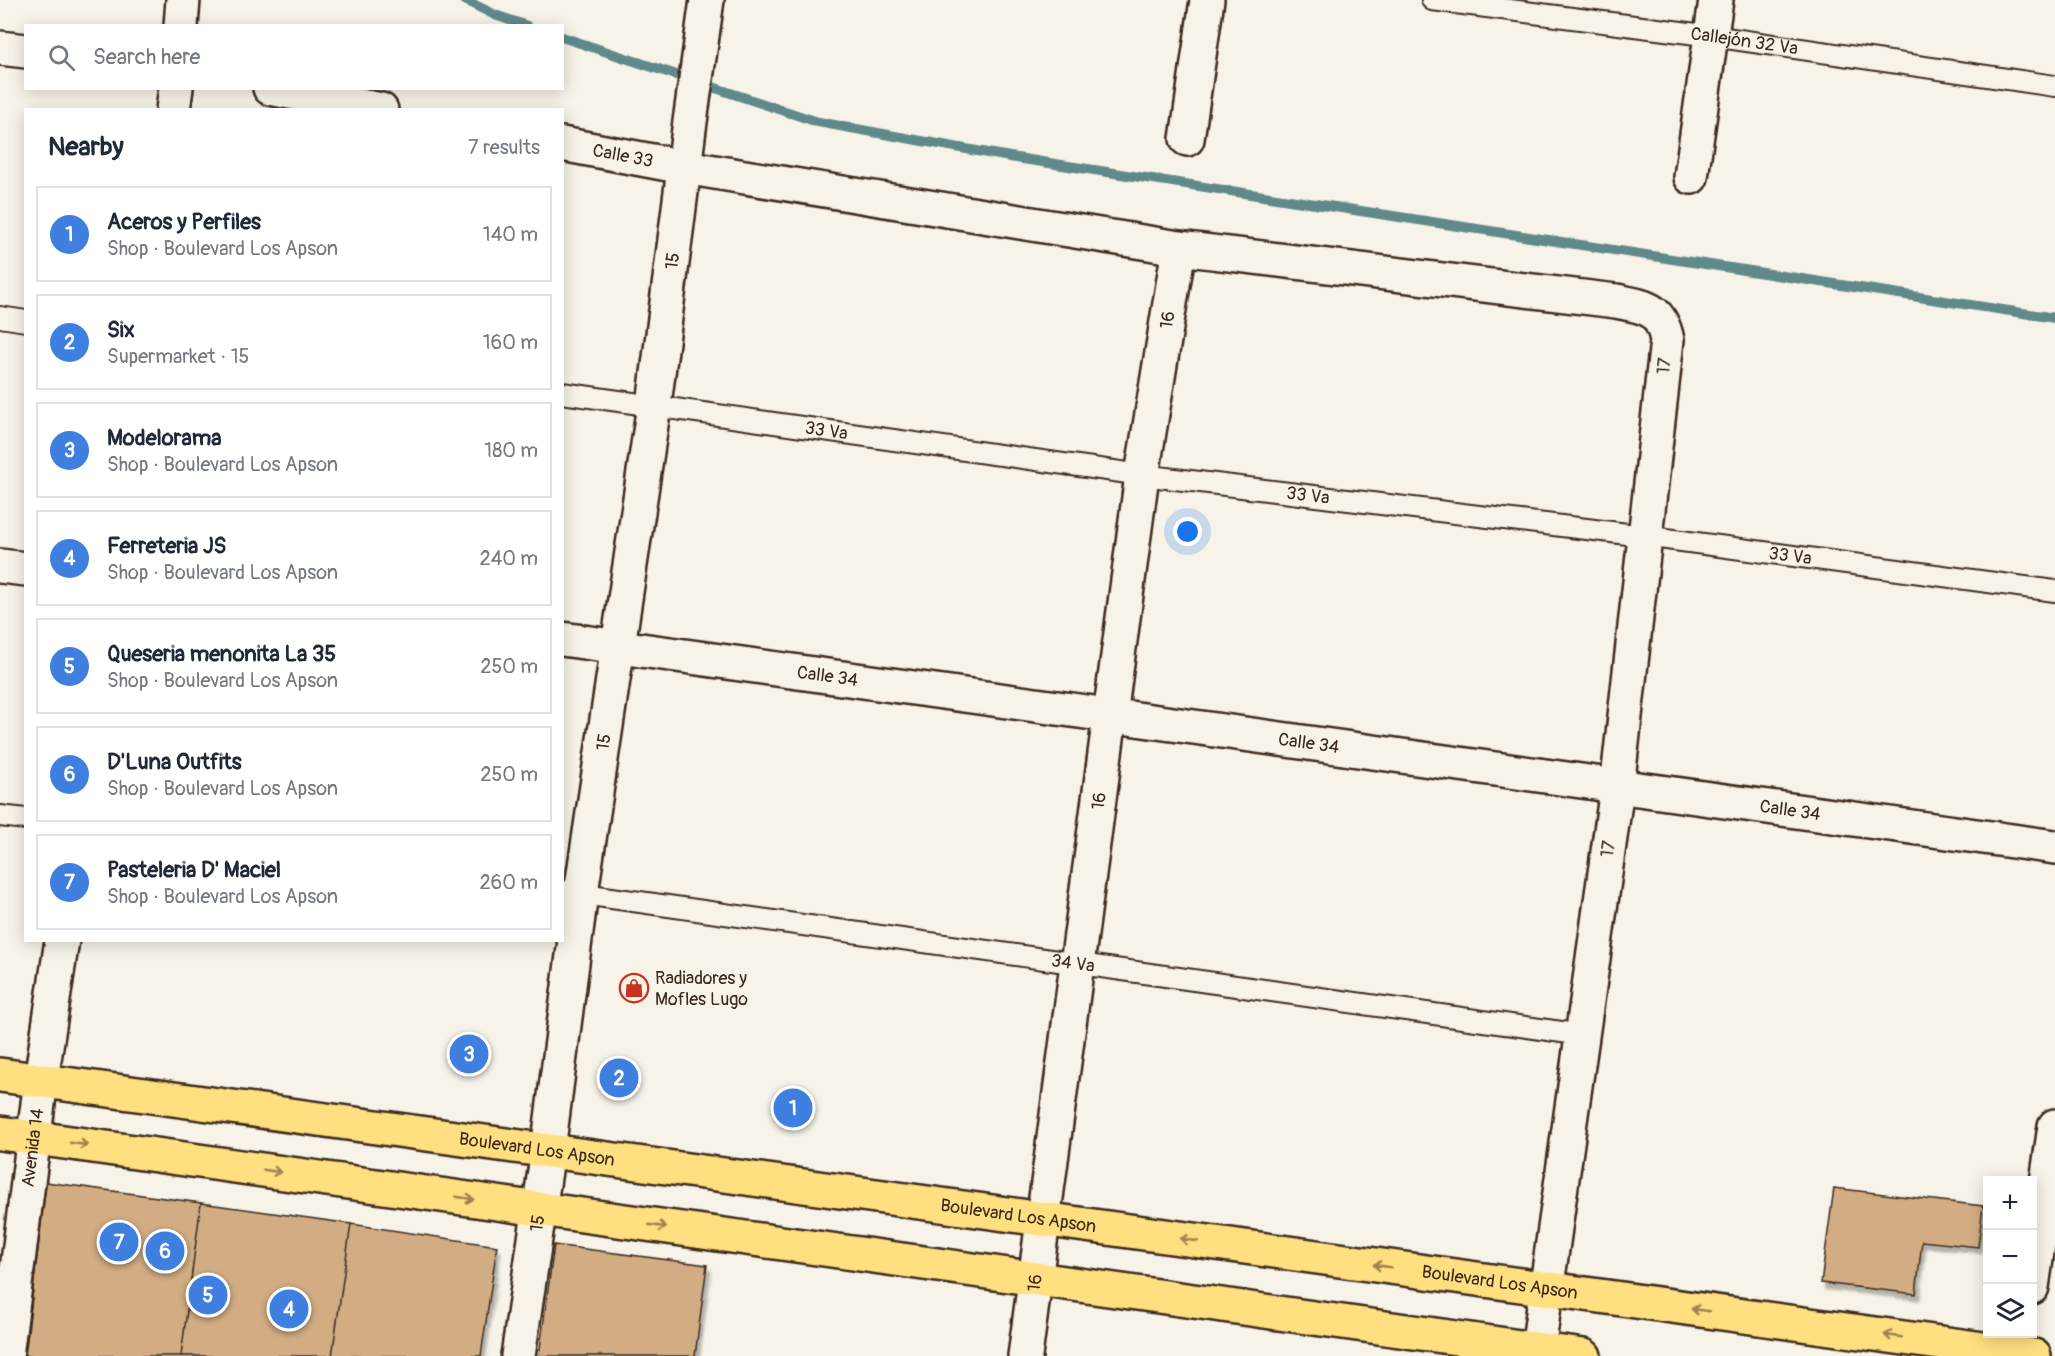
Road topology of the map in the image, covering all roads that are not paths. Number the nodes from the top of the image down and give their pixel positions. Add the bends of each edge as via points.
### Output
1 (183, 0) edge
2 (707, 0) edge
3 (1208, 0) edge
4 (1432, 0) edge
5 (1716, 0) edge
6 (182, 24) edge
7 (1712, 36) junction
8 (0, 48) edge
9 (24, 51) edge
10 (2055, 86) edge
11 (176, 90) edge
12 (280, 90) edge
13 (173, 108) edge
14 (371, 108) edge
15 (1187, 139) dead end
16 (564, 144) edge
17 (684, 166) junction
18 (1691, 177) dead end
19 (1179, 249) junction
20 (0, 318) edge
21 (24, 321) edge
22 (1667, 339) joint
23 (564, 393) edge
24 (654, 405) junction
25 (1142, 475) junction
26 (1644, 536) junction
27 (0, 566) edge
28 (24, 569) edge
29 (2055, 591) edge
30 (564, 639) edge
31 (617, 647) junction
32 (1109, 716) junction
33 (1617, 788) junction
34 (0, 816) edge
35 (24, 819) edge
36 (2055, 847) edge
37 (572, 892) edge
38 (62, 942) edge
39 (1077, 963) junction
40 (1583, 1035) junction
41 (0, 1075) edge
42 (41, 1080) junction
43 (2055, 1126) edge
44 (0, 1132) edge
45 (34, 1137) junction
46 (548, 1150) junction
47 (540, 1209) junction
48 (1044, 1220) junction
49 (1036, 1279) junction
50 (2032, 1284) edge
51 (1546, 1288) junction
52 (2026, 1350) edge
53 (1538, 1353) edge
54 (6, 1356) edge
55 (518, 1356) edge
56 (1026, 1356) edge
57 (1584, 1356) edge

1 - 6 street
2 - 17 street, 15
3 - 15 street
4 - 7 lane, Callejón 32 Va
5 - 7 street
7 - 10 lane, Callejón 32 Va
7 - 18 street
8 - 9 street
11 - 13 street
12 - 14 street
16 - 17 street, Calle 33
17 - 19 street, Calle 33
17 - 24 street, 15
19 - 22 street, Calle 33 via 1617,301 1654,313 1663,322
19 - 25 street, 16
20 - 21 lane
22 - 26 street, 17
23 - 24 lane, 33 Va
24 - 25 lane, 33 Va
24 - 31 street, 15
25 - 26 lane, 33 Va
25 - 32 street, 16
26 - 29 lane, 33 Va
26 - 33 street, 17
27 - 28 street
30 - 31 street, Calle 34
31 - 32 street, Calle 34
31 - 37 street, 15
32 - 33 street, Calle 34
32 - 39 street, 16
33 - 36 street, Calle 34
33 - 40 street, 17
34 - 35 lane
37 - 39 lane, 34 Va
37 - 46 street, 15
38 - 42 street, Avenida 14
39 - 40 lane, 34 Va
39 - 48 street, 16
40 - 51 street, 17
41 - 42 main road, Boulevard Los Apson
42 - 45 street, Avenida 14
42 - 46 main road, Boulevard Los Apson
43 - 50 street
44 - 45 main road
45 -> 47 main road
45 - 54 street, Avenida 14
46 - 47 street, 15
46 - 48 main road, Boulevard Los Apson
47 -> 49 main road
47 - 55 street, 15
48 - 49 street, 16
51 -> 48 main road, Boulevard Los Apson
49 - 53 main road
49 - 56 street, 16
52 -> 51 main road, Boulevard Los Apson
51 - 53 street, 17
53 - 57 main road

